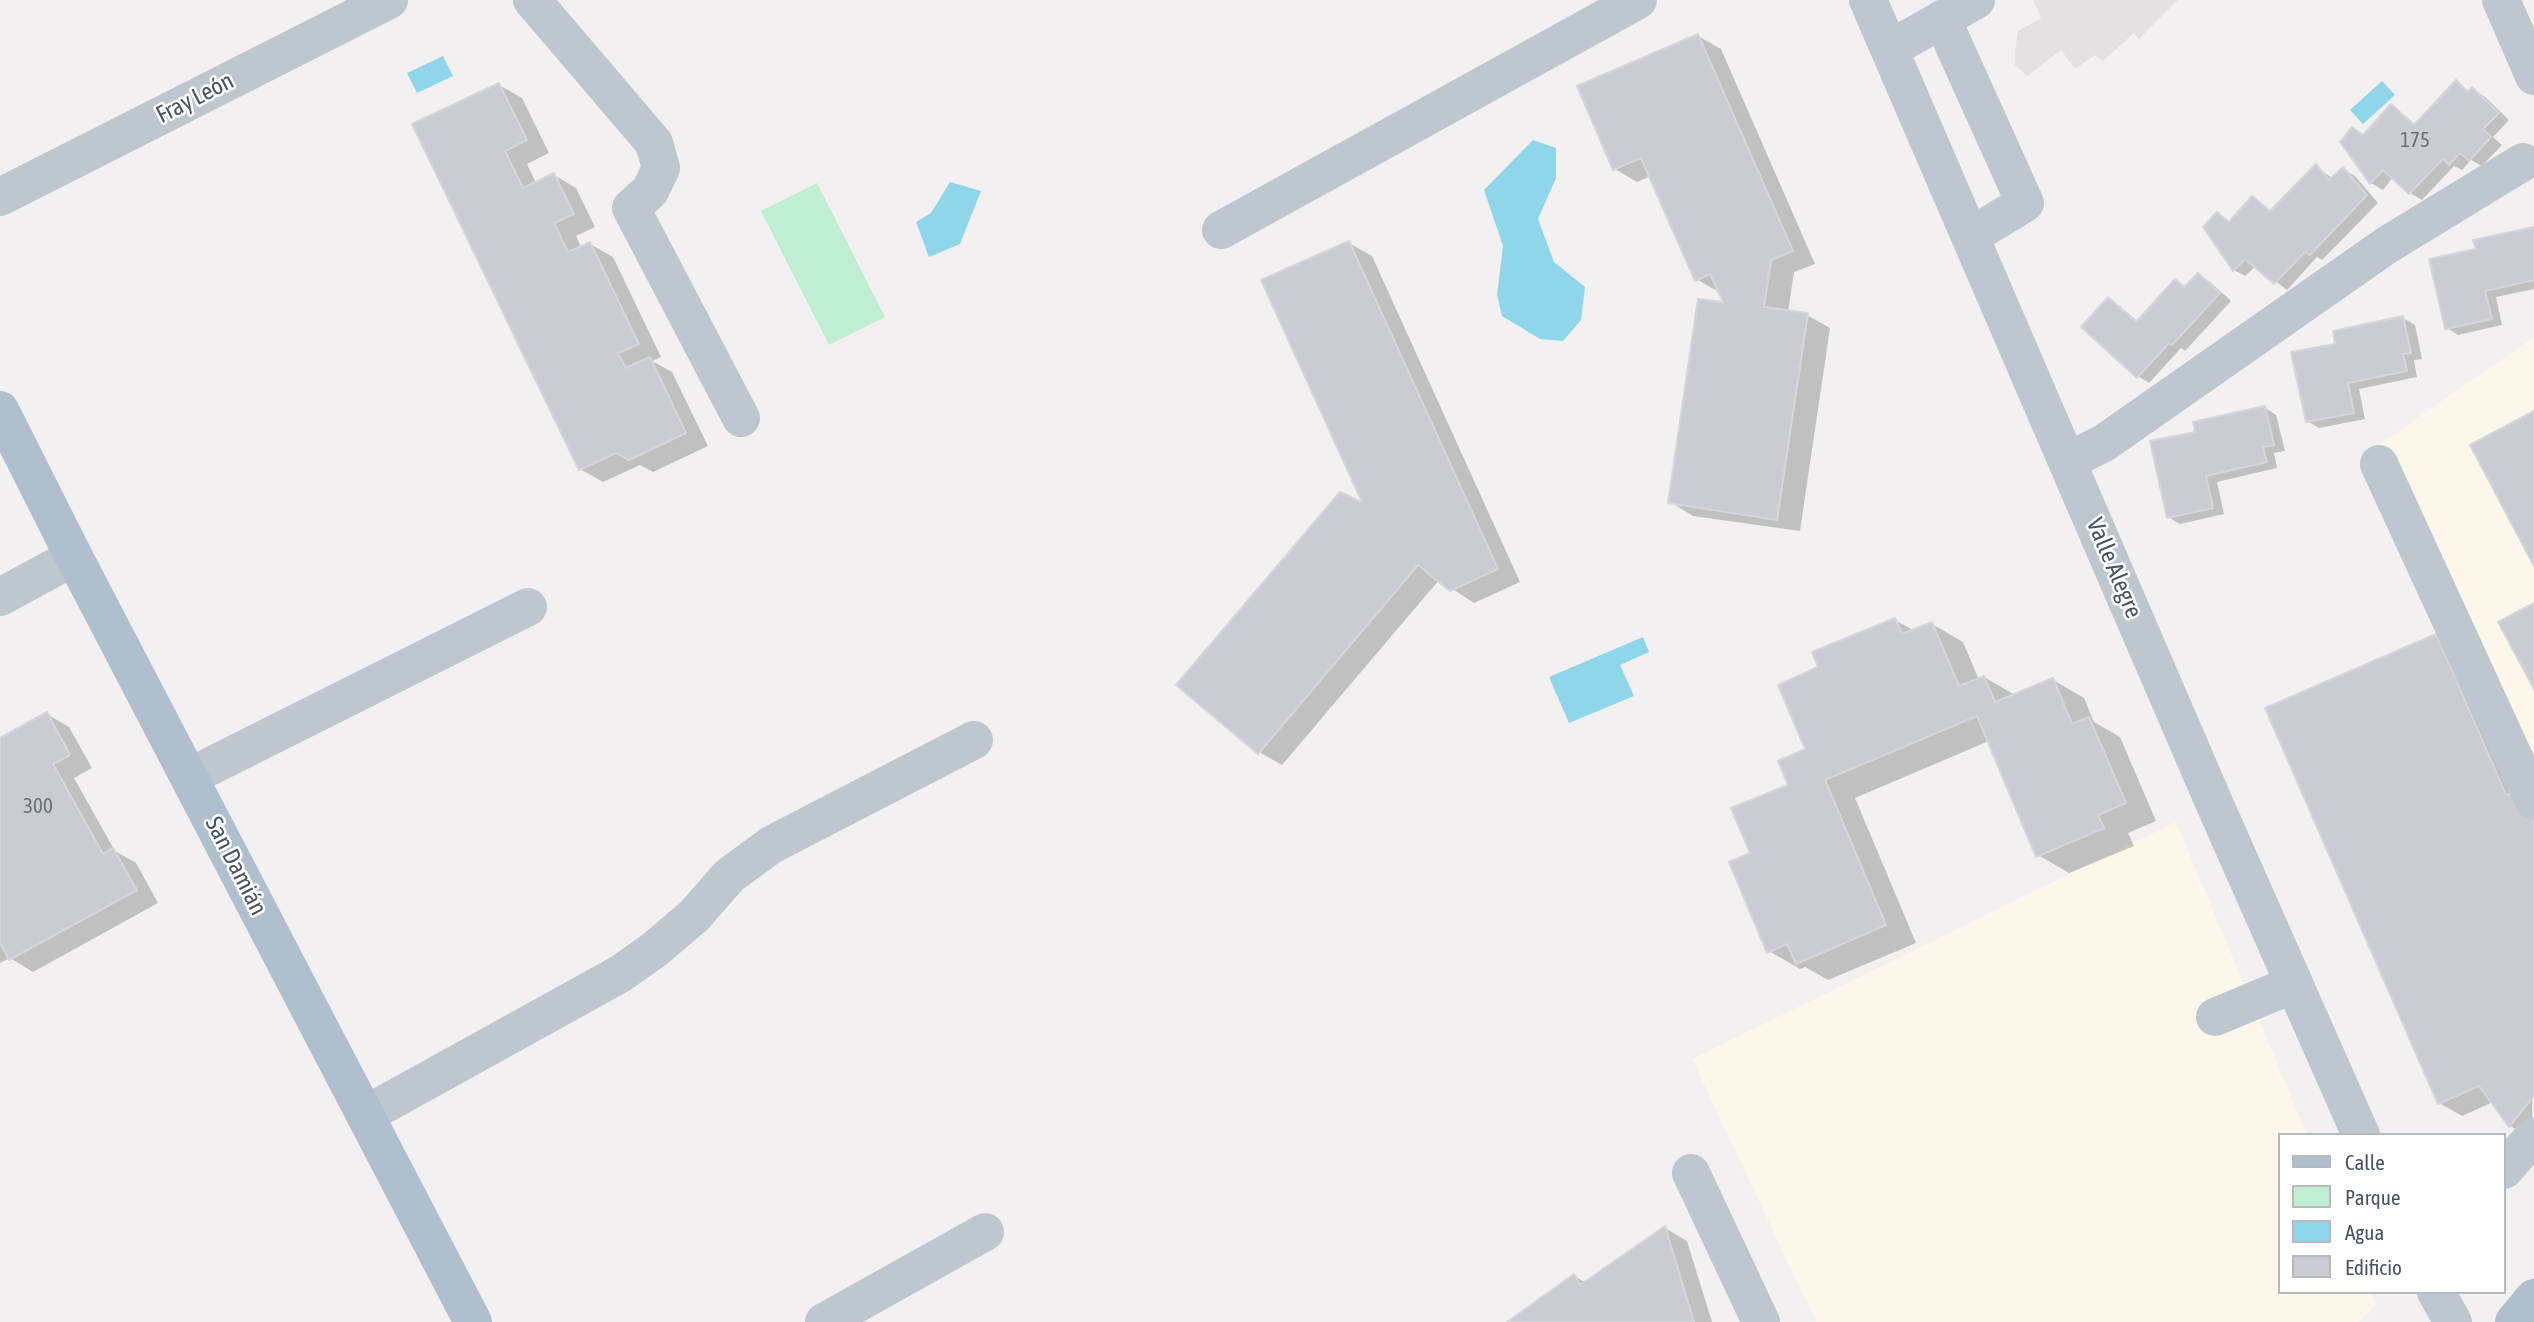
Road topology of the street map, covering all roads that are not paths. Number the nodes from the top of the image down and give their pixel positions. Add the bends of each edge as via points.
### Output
1 (389, 0) edge
2 (532, 0) edge
3 (1639, 0) edge
4 (1868, 0) edge
5 (1976, 0) edge
6 (2501, 0) edge
7 (1941, 19) junction
8 (1890, 49) junction
9 (2534, 76) edge
10 (2523, 162) dead end
11 (0, 197) edge
12 (1221, 230) dead end
13 (1971, 236) junction
14 (0, 410) edge
15 (741, 418) dead end
16 (2068, 461) junction
17 (2379, 464) dead end
18 (74, 557) junction
19 (0, 597) edge
20 (528, 607) dead end
21 (974, 740) dead end
22 (189, 777) junction
23 (2534, 801) edge
24 (2294, 984) junction
25 (2215, 1017) dead end
26 (365, 1115) junction
27 (2360, 1133) edge
28 (2534, 1136) edge
29 (2506, 1168) edge
30 (1691, 1173) dead end
31 (985, 1232) dead end
32 (2437, 1294) edge
33 (2534, 1298) edge
34 (473, 1322) edge
35 (824, 1322) edge
36 (1760, 1322) edge
37 (2452, 1322) edge
38 (2514, 1322) edge

1 - 11 street, Fray León
2 - 15 street via 654,143 661,168 650,191 631,208
3 - 12 street
4 - 8 street, Valle Alegre
5 - 7 street
6 - 9 street
7 - 8 street
7 - 13 street via 2025,204
8 - 13 street, Valle Alegre
10 - 16 street via 2387,245 2104,443
13 - 16 street, Valle Alegre
14 - 18 main road, San Damián
16 - 24 street, Valle Alegre
17 - 23 street
18 - 19 street
18 - 22 main road, San Damián
20 - 22 street
21 - 26 street via 771,845 729,876 694,916 620,974
22 - 26 main road, San Damián
24 - 25 street
24 - 27 street, Valle Alegre
26 - 34 main road, San Damián
28 - 29 street
30 - 36 street
31 - 35 street
32 - 37 street
33 - 38 main road

